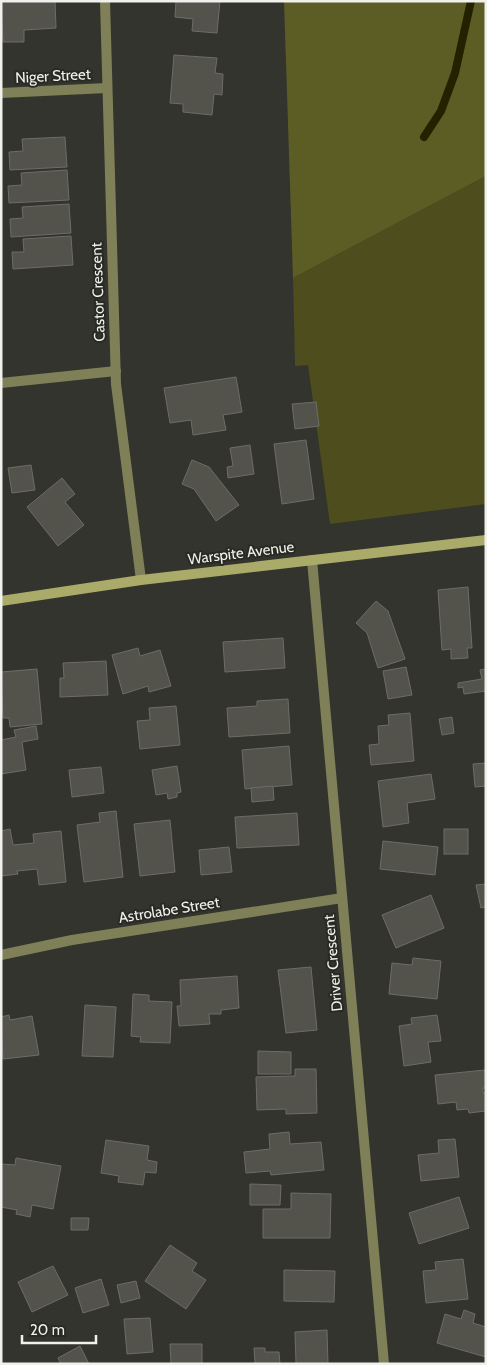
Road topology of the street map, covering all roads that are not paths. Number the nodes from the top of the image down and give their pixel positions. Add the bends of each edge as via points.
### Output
1 (105, 1) edge
2 (107, 88) junction
3 (1, 93) edge
4 (116, 371) junction
5 (1, 383) edge
6 (486, 540) edge
7 (312, 560) junction
8 (141, 580) junction
9 (1, 601) edge
10 (342, 898) junction
11 (1, 955) edge
12 (384, 1364) edge

1 - 2 street, Castor Crescent
2 - 3 street, Niger Street
2 - 4 street, Castor Crescent
4 - 5 street
4 - 8 street, Castor Crescent
6 - 7 main road, Warspite Avenue
7 - 8 main road, Warspite Avenue
7 - 10 street, Driver Crescent
8 - 9 main road, Warspite Avenue
10 - 11 street, Astrolabe Street via 72,940
10 - 12 street, Driver Crescent

